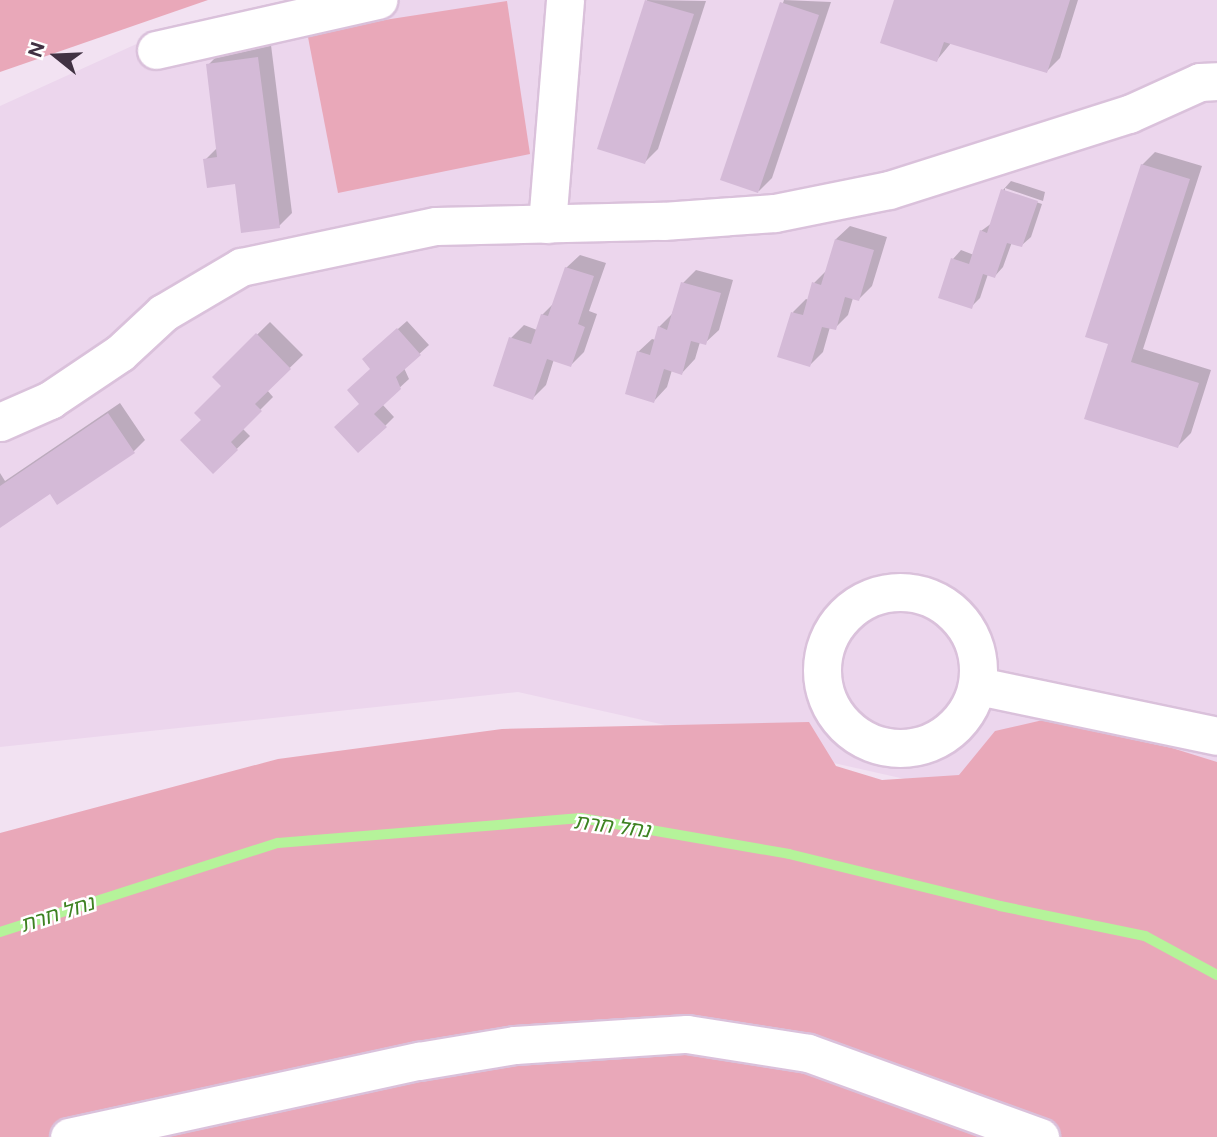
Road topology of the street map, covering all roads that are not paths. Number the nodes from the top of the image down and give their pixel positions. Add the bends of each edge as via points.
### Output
1 (378, 0) edge
2 (565, 0) edge
3 (156, 50) dead end
4 (1217, 81) edge
5 (547, 224) junction
6 (0, 422) edge
7 (978, 686) junction
8 (1217, 736) edge
9 (69, 1137) edge
10 (1040, 1137) edge

1 - 3 street
2 - 5 street
4 - 5 street via 1199,82 1129,114 889,190 775,213
5 - 6 street via 436,226 241,267 163,313 120,352 50,400
7 - 7 street via 978,659 970,633 953,611 931,597 904,592 877,595 853,608 834,628 824,651 822,679 830,705 846,728 868,743 900,750 927,745 951,731 968,710
7 - 8 street
9 - 10 street via 419,1061 515,1045 687,1034 808,1053

